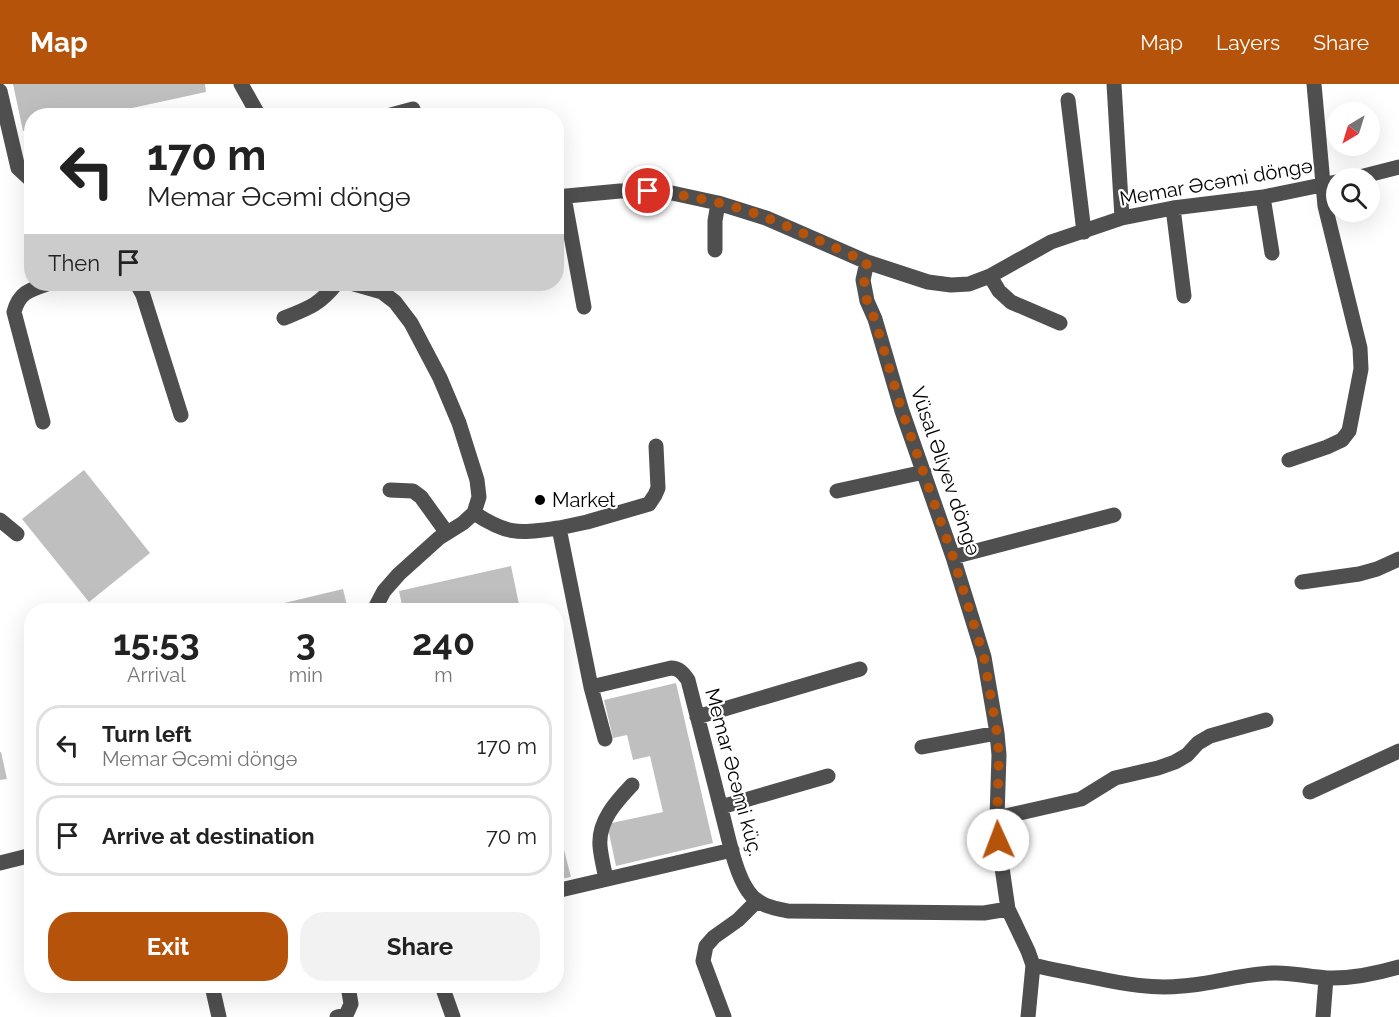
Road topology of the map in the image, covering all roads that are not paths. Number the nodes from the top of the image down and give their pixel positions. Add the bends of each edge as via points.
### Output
1 (241, 84) edge
2 (1114, 84) edge
3 (1314, 84) edge
4 (0, 90) edge
5 (1068, 100) dead end
6 (254, 108) edge
7 (1399, 167) edge
8 (1328, 168) edge
9 (1380, 172) edge
10 (24, 174) edge
11 (1326, 184) edge
12 (564, 197) edge
13 (1263, 197) junction
14 (718, 203) junction
15 (1173, 208) junction
16 (564, 215) edge
17 (1122, 218) junction
18 (1329, 222) edge
19 (1083, 232) junction
20 (714, 249) dead end
21 (1272, 253) dead end
22 (867, 262) junction
23 (990, 276) junction
24 (30, 291) edge
25 (141, 291) edge
26 (330, 291) edge
27 (378, 291) edge
28 (1184, 296) dead end
29 (584, 307) dead end
30 (284, 318) dead end
31 (1059, 323) dead end
32 (182, 415) dead end
33 (43, 422) dead end
34 (656, 446) dead end
35 (1289, 460) dead end
36 (924, 472) junction
37 (390, 490) dead end
38 (837, 491) dead end
39 (474, 513) junction
40 (1114, 515) dead end
41 (0, 520) edge
42 (559, 528) junction
43 (447, 533) junction
44 (16, 534) dead end
45 (953, 557) junction
46 (1399, 559) edge
47 (1302, 582) dead end
48 (378, 603) edge
49 (860, 669) dead end
50 (591, 687) junction
51 (698, 717) junction
52 (1266, 720) dead end
53 (997, 733) junction
54 (605, 739) dead end
55 (922, 747) dead end
56 (1399, 751) edge
57 (828, 776) dead end
58 (632, 785) dead end
59 (1310, 792) dead end
60 (721, 807) junction
61 (997, 818) junction
62 (732, 850) junction
63 (24, 857) edge
64 (0, 863) edge
65 (606, 879) junction
66 (564, 889) edge
67 (757, 901) junction
68 (1008, 909) junction
69 (1034, 965) junction
70 (1399, 967) edge
71 (1326, 978) junction
72 (214, 993) edge
73 (349, 993) edge
74 (444, 993) edge
75 (219, 1017) edge
76 (337, 1017) edge
77 (453, 1017) edge
78 (724, 1017) edge
79 (1028, 1017) edge
80 (1323, 1017) edge

1 - 6 street
2 - 17 street
3 - 8 street
4 - 10 street via 18,168
5 - 19 street
7 - 9 street
11 - 13 street, Memar Əcəmi döngə
12 - 14 street, Memar Əcəmi döngə via 648,191
13 - 15 street, Memar Əcəmi döngə
13 - 21 street
14 - 20 street
14 - 22 street, Memar Əcəmi döngə via 766,218
15 - 17 street, Memar Əcəmi döngə
15 - 28 street
16 - 29 street
17 - 19 street, Memar Əcəmi döngə
18 - 35 street via 1360,348 1361,369 1349,431 1342,440
19 - 23 street, Memar Əcəmi döngə via 1051,242
22 - 23 street, Memar Əcəmi döngə via 928,282 951,285 969,284
22 - 36 street, Vüsal Əliyev döngə via 867,301
23 - 31 street via 1011,302
24 - 33 street via 21,295 14,312
25 - 32 street
26 - 30 street via 314,306
27 - 39 street via 395,302 411,323 440,378 477,480 479,497
34 - 42 street via 658,488 649,504
36 - 38 street
36 - 45 street, Vüsal Əliyev döngə
37 - 43 street via 413,491 421,497
39 - 42 street via 501,529 520,533
39 - 43 street
40 - 45 street
41 - 44 street
42 - 50 street
43 - 48 street via 399,574
45 - 53 street, Vüsal Əliyev döngə via 984,657
46 - 47 street via 1359,574
49 - 51 street
50 - 51 street, Memar Əcəmi küç. via 676,668 688,680
50 - 54 street
51 - 60 street, Memar Əcəmi küç.
52 - 61 street via 1210,736 1175,762 1115,778 1081,799
53 - 55 street
53 - 61 street, Vüsal Əliyev döngə
56 - 59 street
57 - 60 street
58 - 65 street via 616,802 600,834
60 - 62 street, Memar Əcəmi küç.
61 - 68 street, Vüsal Əliyev döngə
62 - 65 street
62 - 67 street, Memar Əcəmi küç. via 742,881
63 - 64 street
65 - 66 street
67 - 68 street via 788,911 984,913
67 - 78 street via 706,946 703,961
68 - 69 street, Vüsal Əliyev döngə
69 - 71 street via 1131,985 1183,986 1253,974
69 - 79 street
70 - 71 street via 1352,978
71 - 80 street
72 - 75 street
73 - 76 street via 351,1004 346,1015
74 - 77 street

